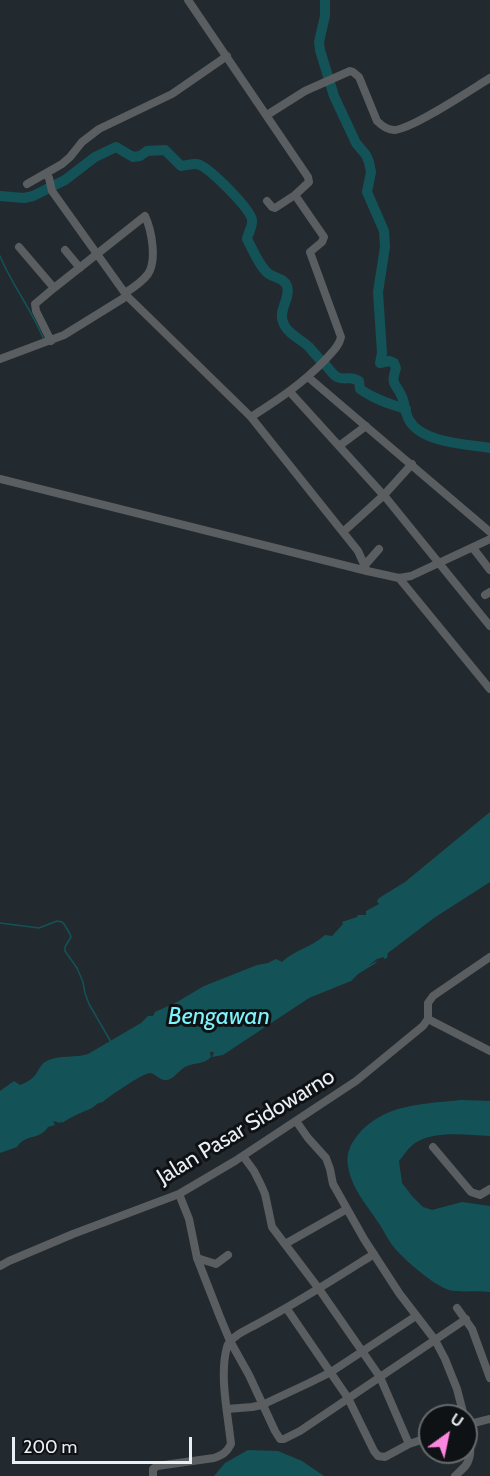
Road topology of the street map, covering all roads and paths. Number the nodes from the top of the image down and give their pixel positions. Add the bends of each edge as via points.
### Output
1 (188, 0) edge
2 (227, 56) junction
3 (490, 78) edge
4 (267, 115) junction
5 (47, 176) junction
6 (27, 184) dead end
7 (296, 195) junction
8 (267, 201) dead end
9 (19, 247) dead end
10 (65, 250) dead end
11 (97, 254) junction
12 (80, 268) junction
13 (54, 288) junction
14 (126, 295) junction
15 (50, 339) junction
16 (0, 359) edge
17 (308, 377) junction
18 (290, 392) junction
19 (251, 417) junction
20 (366, 426) junction
21 (339, 446) junction
22 (412, 464) junction
23 (0, 479) edge
24 (384, 495) junction
25 (344, 532) junction
26 (490, 532) edge
27 (490, 539) edge
28 (473, 548) junction
29 (379, 549) dead end
30 (440, 563) junction
31 (366, 568) junction
32 (490, 570) edge
33 (399, 578) junction
34 (490, 626) edge
35 (490, 689) edge
36 (490, 957) edge
37 (428, 1019) junction
38 (490, 1051) edge
39 (296, 1121) junction
40 (433, 1147) dead end
41 (243, 1156) junction
42 (490, 1189) edge
43 (179, 1194) junction
44 (347, 1209) junction
45 (285, 1244) junction
46 (374, 1254) junction
47 (228, 1255) dead end
48 (197, 1258) junction
49 (0, 1266) edge
50 (319, 1289) junction
51 (457, 1308) dead end
52 (287, 1309) junction
53 (416, 1316) junction
54 (466, 1319) junction
55 (435, 1340) junction
56 (230, 1341) junction
57 (361, 1351) junction
58 (331, 1372) junction
59 (380, 1377) junction
60 (490, 1378) edge
61 (348, 1398) junction
62 (461, 1404) edge
63 (262, 1405) junction
64 (227, 1409) junction
65 (418, 1441) edge
66 (409, 1444) junction
67 (466, 1464) edge
68 (153, 1476) edge
69 (454, 1476) edge

1 - 2 street
2 - 4 street
2 - 5 street via 171,94 99,129
3 - 4 street via 430,114 394,130 377,121 356,73 350,71 305,91
4 - 7 street via 309,177
5 - 6 street
5 - 11 street via 52,191
7 - 8 street via 275,208
7 - 17 street via 324,237 310,252 341,338
9 - 13 street
10 - 12 street
11 - 12 street
11 - 14 street
11 - 14 street via 146,216 152,246 151,268
12 - 13 street
13 - 15 street via 35,304
14 - 15 street via 77,328
14 - 19 street
15 - 16 street
17 - 18 street
17 - 20 street
18 - 19 street
18 - 21 street
19 - 25 street
20 - 21 street
20 - 22 street
21 - 24 street
22 - 24 street
22 - 26 street
23 - 31 street
24 - 25 street
24 - 30 street
25 - 31 street
27 - 28 street
28 - 30 street
28 - 32 street
29 - 31 street
30 - 33 street
30 - 34 street
31 - 33 street
33 - 35 street
36 - 37 street via 430,998
37 - 38 street
37 - 39 street, Jalan Pasar Sidowarno via 356,1081
39 - 41 street, Jalan Pasar Sidowarno
39 - 44 street via 326,1158 333,1184
40 - 42 street via 471,1192 480,1195
41 - 43 street, Jalan Pasar Sidowarno
41 - 45 street via 265,1194 272,1227
43 - 48 street
43 - 49 street, Jalan Pasar Sidowarno
44 - 45 street
44 - 46 street
45 - 50 street
46 - 50 street
46 - 53 street
47 - 48 street via 216,1264
48 - 56 street
50 - 52 street
50 - 57 street
51 - 54 street
52 - 56 street
52 - 58 street
53 - 55 street
53 - 57 street
54 - 55 street
54 - 60 street
55 - 59 street
55 - 62 street
56 - 63 street
56 - 64 street via 224,1366
57 - 58 street
57 - 59 street
58 - 61 street
58 - 63 street
59 - 61 street
59 - 66 street
61 - 63 street via 284,1439 274,1431
61 - 66 street via 378,1456
63 - 64 street
64 - 68 street via 231,1444 223,1455 157,1466
65 - 66 street
67 - 69 street

